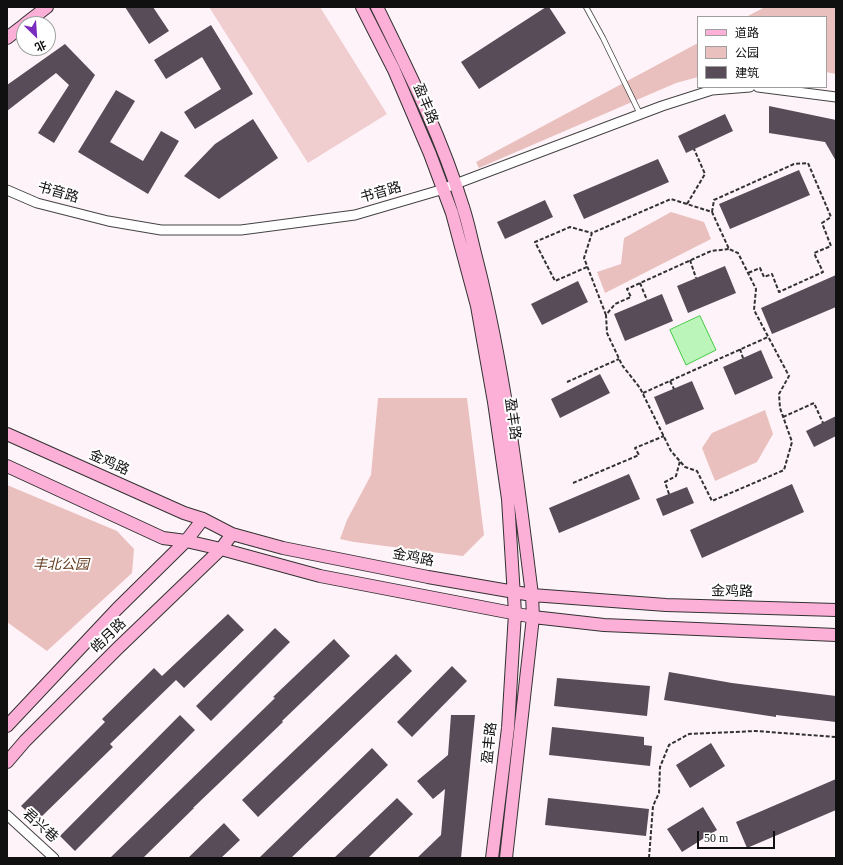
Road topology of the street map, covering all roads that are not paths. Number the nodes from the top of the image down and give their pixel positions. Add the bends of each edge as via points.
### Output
1 (47, 7) edge
2 (362, 7) edge
3 (377, 7) edge
4 (586, 7) edge
5 (36, 16) edge
6 (16, 32) edge
7 (7, 38) edge
8 (737, 88) edge
9 (766, 88) edge
10 (836, 97) edge
11 (640, 114) junction
12 (456, 184) junction
13 (443, 189) junction
14 (7, 190) edge
15 (7, 434) edge
16 (7, 466) edge
17 (203, 519) junction
18 (232, 534) junction
19 (186, 541) junction
20 (221, 549) junction
21 (514, 592) junction
22 (532, 595) junction
23 (836, 610) edge
24 (515, 613) junction
25 (533, 616) junction
26 (836, 635) edge
27 (7, 726) edge
28 (7, 762) edge
29 (7, 815) edge
30 (54, 858) edge
31 (492, 858) edge
32 (506, 858) edge

1 - 5 main road
2 - 13 main road, 盈丰路 via 394,70
3 - 12 main road, 盈丰路 via 402,56
4 - 11 lane
6 - 7 main road
8 - 11 street, 书音路 via 712,90
9 - 10 street
11 - 12 street, 书音路
12 - 13 street, 书音路
12 - 22 main road, 盈丰路 via 487,301 503,386
13 - 14 street, 书音路 via 355,215 241,230 161,230 108,221 37,203
13 - 21 main road, 盈丰路 via 477,306 508,499
15 - 17 main road, 金鸡路 via 184,513
16 - 19 main road via 163,538
17 - 18 main road, 金鸡路
17 - 19 main road, 皓月路
18 - 20 main road, 皓月路
18 - 21 main road, 金鸡路 via 283,548
19 - 20 main road
19 - 27 main road, 皓月路 via 117,609
20 - 24 main road via 320,576
20 - 28 main road, 皓月路 via 117,649
21 - 22 main road, 金鸡路
21 - 24 main road, 盈丰路
22 - 23 main road, 金鸡路 via 666,605
22 - 25 main road, 盈丰路
24 - 25 main road
24 - 31 main road, 盈丰路 via 508,728
25 - 26 main road via 604,625
25 - 32 main road, 盈丰路
29 - 30 street, 君兴巷

